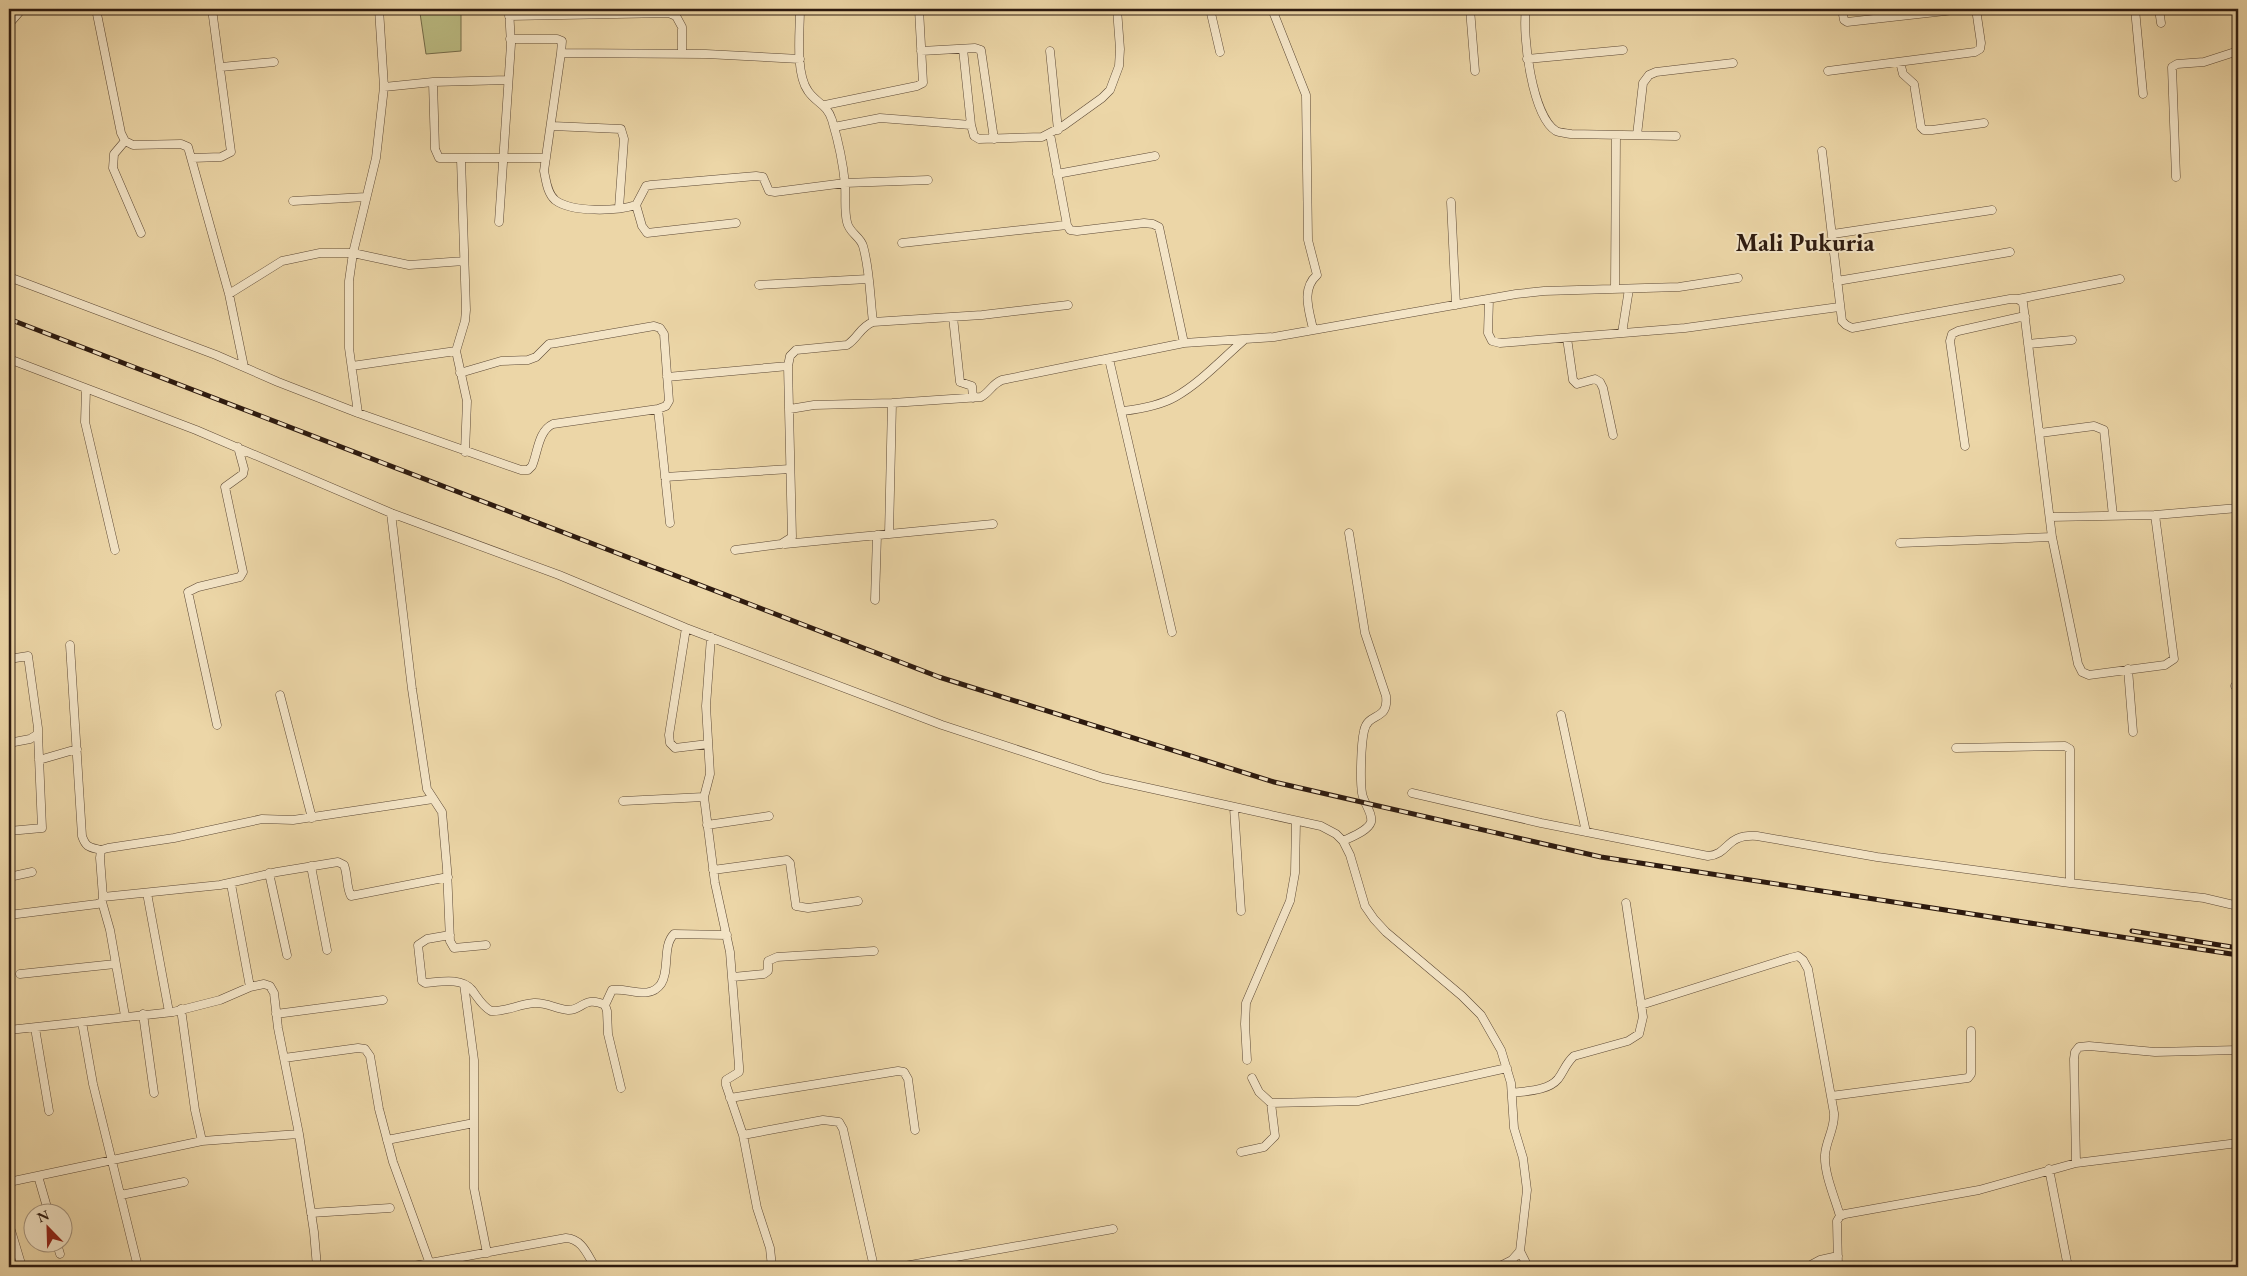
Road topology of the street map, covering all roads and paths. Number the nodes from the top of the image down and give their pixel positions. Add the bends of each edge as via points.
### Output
1 (22, 9) edge
2 (96, 9) edge
3 (212, 9) edge
4 (379, 9) edge
5 (800, 9) edge
6 (919, 9) edge
7 (1117, 9) edge
8 (1210, 9) edge
9 (1272, 9) edge
10 (1470, 9) edge
11 (1526, 9) edge
12 (1842, 9) edge
13 (1963, 9) edge
14 (1976, 9) edge
15 (2135, 9) edge
16 (2159, 9) edge
17 (509, 12) edge
18 (602, 12) edge
19 (2161, 23) dead end
20 (9, 24) edge
21 (510, 39) junction
22 (963, 49) junction
23 (1623, 50) dead end
24 (921, 51) junction
25 (1050, 51) dead end
26 (2238, 51) edge
27 (1220, 52) dead end
28 (561, 53) junction
29 (682, 54) junction
30 (800, 59) junction
31 (1527, 59) junction
32 (274, 62) dead end
33 (1900, 62) junction
34 (1732, 64) dead end
35 (221, 67) junction
36 (1475, 70) dead end
37 (1828, 71) dead end
38 (508, 80) junction
39 (433, 82) junction
40 (384, 88) junction
41 (2143, 94) dead end
42 (825, 105) junction
43 (1984, 123) dead end
44 (971, 125) junction
45 (552, 126) junction
46 (834, 127) junction
47 (1058, 130) junction
48 (1050, 134) junction
49 (1616, 135) junction
50 (1637, 135) junction
51 (1676, 136) dead end
52 (994, 139) junction
53 (125, 141) junction
54 (1822, 151) dead end
55 (1154, 156) dead end
56 (192, 158) junction
57 (503, 158) junction
58 (546, 158) junction
59 (461, 159) junction
60 (1057, 174) junction
61 (2176, 177) dead end
62 (928, 180) dead end
63 (845, 183) junction
64 (366, 197) junction
65 (293, 201) dead end
66 (1451, 202) dead end
67 (636, 205) junction
68 (619, 208) junction
69 (1992, 210) dead end
70 (499, 222) dead end
71 (736, 222) dead end
72 (1067, 226) junction
73 (141, 233) dead end
74 (1833, 234) junction
75 (902, 243) dead end
76 (2010, 252) dead end
77 (353, 253) junction
78 (464, 261) junction
79 (9, 277) edge
80 (1738, 278) dead end
81 (868, 279) junction
82 (2120, 279) dead end
83 (1838, 281) junction
84 (759, 285) dead end
85 (1629, 288) junction
86 (1615, 289) junction
87 (229, 294) junction
88 (1489, 299) junction
89 (2018, 299) junction
90 (1068, 304) dead end
91 (1456, 305) junction
92 (1840, 307) junction
93 (2025, 316) junction
94 (953, 317) junction
95 (873, 322) junction
96 (1313, 329) junction
97 (1622, 334) junction
98 (1566, 338) junction
99 (1244, 340) junction
100 (2072, 340) dead end
101 (1184, 344) junction
102 (2028, 344) junction
103 (456, 351) junction
104 (1109, 358) junction
105 (9, 359) edge
106 (352, 366) junction
107 (788, 366) junction
108 (244, 367) junction
109 (460, 373) junction
110 (667, 378) junction
111 (86, 389) junction
112 (973, 398) junction
113 (892, 403) junction
114 (658, 409) junction
115 (790, 409) junction
116 (1123, 411) junction
117 (358, 413) junction
118 (2040, 434) junction
119 (1613, 435) dead end
120 (1965, 446) dead end
121 (238, 447) junction
122 (465, 452) junction
123 (790, 469) junction
124 (665, 477) junction
125 (2238, 508) edge
126 (391, 513) junction
127 (2155, 515) junction
128 (2113, 516) junction
129 (2050, 517) junction
130 (670, 523) dead end
131 (993, 524) dead end
132 (1349, 533) dead end
133 (889, 534) junction
134 (877, 535) junction
135 (2052, 536) junction
136 (1900, 543) dead end
137 (781, 544) junction
138 (115, 550) dead end
139 (736, 550) dead end
140 (875, 600) dead end
141 (686, 628) junction
142 (1172, 632) dead end
143 (711, 637) junction
144 (70, 645) dead end
145 (9, 659) edge
146 (2128, 669) junction
147 (280, 695) dead end
148 (1561, 714) dead end
149 (217, 725) dead end
150 (2133, 732) dead end
151 (38, 734) junction
152 (9, 744) edge
153 (708, 744) junction
154 (1956, 748) dead end
155 (77, 749) junction
156 (39, 760) junction
157 (1412, 793) dead end
158 (704, 797) junction
159 (433, 799) junction
160 (623, 801) dead end
161 (1234, 808) junction
162 (769, 816) dead end
163 (312, 818) junction
164 (1296, 821) junction
165 (707, 825) junction
166 (9, 831) edge
167 (1586, 832) junction
168 (1343, 841) junction
169 (101, 850) junction
170 (311, 866) junction
171 (714, 870) junction
172 (32, 872) dead end
173 (269, 874) junction
174 (9, 877) edge
175 (448, 877) junction
176 (2070, 883) junction
177 (231, 884) junction
178 (147, 893) junction
179 (102, 899) junction
180 (858, 901) dead end
181 (1626, 903) dead end
182 (2238, 906) edge
183 (1241, 912) dead end
184 (9, 915) edge
185 (450, 935) junction
186 (727, 935) junction
187 (486, 945) dead end
188 (327, 950) dead end
189 (874, 951) dead end
190 (287, 955) dead end
191 (115, 964) junction
192 (20, 974) dead end
193 (732, 977) junction
194 (464, 984) junction
195 (250, 988) junction
196 (383, 1000) dead end
197 (605, 1005) junction
198 (1641, 1005) junction
199 (181, 1010) junction
200 (169, 1012) junction
201 (143, 1014) junction
202 (276, 1014) junction
203 (125, 1016) junction
204 (82, 1022) junction
205 (35, 1028) junction
206 (9, 1030) edge
207 (1971, 1031) dead end
208 (2238, 1050) edge
209 (284, 1058) junction
210 (1247, 1060) dead end
211 (1507, 1068) junction
212 (1252, 1078) dead end
213 (621, 1088) dead end
214 (154, 1093) dead end
215 (1512, 1093) junction
216 (1831, 1096) junction
217 (730, 1098) junction
218 (1271, 1103) junction
219 (49, 1111) dead end
220 (474, 1123) junction
221 (915, 1130) dead end
222 (298, 1134) junction
223 (743, 1135) junction
224 (387, 1140) junction
225 (202, 1141) junction
226 (2238, 1143) edge
227 (1241, 1152) dead end
228 (113, 1159) junction
229 (2076, 1163) junction
230 (2049, 1170) junction
231 (38, 1176) junction
232 (9, 1182) edge
233 (184, 1182) dead end
234 (122, 1195) junction
235 (46, 1204) edge
236 (390, 1208) dead end
237 (311, 1213) junction
238 (1840, 1216) junction
239 (9, 1224) edge
240 (1113, 1229) dead end
241 (1520, 1251) junction
242 (487, 1253) junction
243 (1838, 1256) junction
244 (430, 1264) junction
245 (22, 1267) edge
246 (138, 1267) edge
247 (317, 1267) edge
248 (408, 1267) edge
249 (595, 1267) edge
250 (772, 1267) edge
251 (874, 1267) edge
252 (900, 1267) edge
253 (1498, 1267) edge
254 (1528, 1267) edge
255 (1808, 1267) edge
256 (1838, 1267) edge
257 (2068, 1267) edge

1 - 20 street
2 - 53 street
3 - 35 street
4 - 40 street
5 - 30 street
6 - 24 street
7 - 47 street via 1119,66 1110,90
8 - 27 street
9 - 96 street via 1306,95 1308,240 1317,274 1310,281 1307,302
10 - 36 street
11 - 31 street
12 - 13 street via 1847,22
14 - 33 street via 1980,49
15 - 41 street
16 - 19 street
17 - 18 street
17 - 21 street
18 - 29 street via 669,13 676,16 682,27
21 - 28 street via 557,39 562,41
21 - 38 street
22 - 24 street
22 - 44 street
22 - 52 street via 975,48 983,54
23 - 31 street
24 - 42 street via 923,83
25 - 47 street
26 - 61 street via 2204,62 2172,67
28 - 29 street
28 - 45 street
29 - 30 street
30 - 42 street via 803,84
31 - 49 street via 1548,123 1556,131
32 - 35 street
33 - 37 street
33 - 43 street via 1904,74 1914,84 1924,130
34 - 50 street via 1648,75 1643,83
35 - 56 street via 231,152 226,156
38 - 39 street
38 - 57 street
39 - 40 street
39 - 59 street via 436,155 444,160
40 - 64 street via 376,158
42 - 46 street
44 - 46 street via 880,118
44 - 52 street via 974,136
45 - 58 street
45 - 68 street via 621,129 624,139
46 - 63 street
47 - 48 street
48 - 52 street
48 - 60 street
49 - 50 street
49 - 86 street
50 - 51 street
53 - 56 street via 133,145 181,144 188,147
53 - 73 street via 114,154 113,168
54 - 74 street
55 - 60 street
56 - 87 street
57 - 58 street
57 - 59 street
57 - 70 street
58 - 68 street via 547,188 554,199 580,208
59 - 78 street
60 - 72 street
62 - 63 street
63 - 67 street via 774,192 769,191 763,178 756,176 651,185 646,186
63 - 81 street via 846,220 863,244
64 - 65 street
64 - 77 street
66 - 91 street
67 - 68 street
67 - 71 street via 647,233
69 - 74 street
72 - 75 street
72 - 101 street via 1077,231 1144,223 1159,227
74 - 83 street
76 - 83 street
77 - 78 street via 408,265
77 - 87 street via 320,253 282,261
77 - 106 street via 349,282
78 - 103 street via 465,322
79 - 108 street
80 - 85 street via 1679,287
81 - 84 street
81 - 95 street
82 - 89 street
83 - 92 street
85 - 86 street
85 - 97 street
86 - 88 street via 1544,291
87 - 108 street
88 - 91 street
88 - 98 street via 1488,334 1492,341
89 - 92 street via 1852,328 1842,320
89 - 93 street via 2023,303
90 - 94 street
91 - 96 street
92 - 97 street
93 - 102 street
93 - 120 street via 1952,334 1950,341
94 - 95 street
94 - 112 street via 960,382 972,386
95 - 107 street via 860,329 847,345 796,350 790,356
96 - 99 street
97 - 98 street
98 - 119 street via 1573,380 1577,384 1595,379 1600,382
99 - 101 street
99 - 116 street via 1174,398
100 - 102 street
101 - 104 street
102 - 118 street
103 - 106 street
103 - 109 street
104 - 112 street via 1002,380 994,383 988,393
104 - 116 street
105 - 111 street
106 - 117 street
107 - 110 street
107 - 115 street
108 - 117 street
109 - 110 street via 501,361 528,360 549,344 654,326 664,334
109 - 122 street via 468,410
110 - 114 street via 669,401
111 - 121 street
111 - 138 street via 85,422
112 - 113 street
113 - 115 street via 814,405
113 - 133 street
114 - 122 street via 553,424 543,432 528,470
114 - 124 street
115 - 123 street
116 - 142 street
117 - 122 street
118 - 128 street via 2094,426 2104,430
118 - 129 street
121 - 126 street
121 - 149 street via 243,474 225,487 244,572 240,577 188,592
123 - 124 street
123 - 137 street via 792,537
124 - 130 street
125 - 127 street
126 - 141 street via 559,575
126 - 159 street via 412,689 427,789
127 - 128 street
127 - 146 street via 2174,659 2164,665
128 - 129 street
129 - 135 street
131 - 133 street
132 - 168 street via 1365,633 1387,705 1385,711 1370,720 1363,733 1362,788 1371,823
133 - 134 street
134 - 137 street
134 - 140 street
135 - 136 street
135 - 146 street via 2082,672 2089,675
137 - 139 street
141 - 143 street
141 - 153 street via 670,743 675,748
143 - 153 street via 706,706
143 - 161 street via 1052,762 1103,778
144 - 155 street
145 - 151 street via 28,656
146 - 150 street
147 - 163 street
148 - 167 street
151 - 152 street
151 - 156 street
153 - 158 street via 710,774
154 - 176 street via 2065,746 2070,749
155 - 156 street
155 - 169 street via 82,836 89,848
156 - 166 street via 42,828
157 - 167 street
158 - 160 street
158 - 165 street
159 - 163 street
159 - 175 street via 442,812
161 - 164 street
161 - 183 street
162 - 165 street
163 - 169 street via 262,819
164 - 168 street via 1321,826
164 - 210 street via 1295,873 1290,901 1246,1003
165 - 171 street
167 - 176 street via 1708,856 1717,855 1736,838 1757,836 1877,857
168 - 211 street via 1365,906 1374,919 1481,1015 1501,1050
169 - 179 street
170 - 173 street
170 - 175 street via 338,862 344,865 349,891 356,897
170 - 188 street
171 - 180 street via 787,860 796,906 808,908
171 - 186 street
172 - 174 street
173 - 177 street
173 - 190 street
175 - 185 street
176 - 182 street via 2204,898
177 - 178 street
177 - 195 street
178 - 179 street
178 - 200 street
179 - 184 street via 97,904
179 - 191 street
181 - 198 street
185 - 187 street via 454,948
185 - 194 street via 427,939 418,945 420,976 425,983
186 - 193 street
186 - 197 street via 674,934 664,977 657,988 642,993 612,990
189 - 193 street via 777,958 768,961 768,971 764,974
191 - 192 street
191 - 203 street
193 - 217 street via 739,1066 737,1075 726,1080
194 - 197 street via 491,1011 532,1004 549,1004 569,1010 590,1002
194 - 220 street via 474,1060
195 - 199 street
195 - 202 street via 264,984 270,986
196 - 202 street
197 - 213 street via 608,1034
198 - 215 street via 1642,1029 1634,1038 1574,1056 1557,1080 1544,1088
198 - 216 street via 1798,956 1808,969
199 - 200 street
199 - 225 street
200 - 201 street
201 - 203 street
201 - 214 street
202 - 209 street
203 - 204 street
204 - 205 street
204 - 228 street via 93,1084
205 - 206 street
205 - 219 street
207 - 216 street via 1971,1074 1968,1078
208 - 229 street via 2155,1052 2080,1047 2074,1059
209 - 222 street
209 - 224 street via 366,1049
211 - 215 street
211 - 218 street via 1358,1101
212 - 218 street via 1259,1092
215 - 241 street via 1514,1128 1523,1158 1526,1184
216 - 238 street via 1834,1122 1825,1165
217 - 221 street via 904,1072 908,1078
217 - 223 street
218 - 227 street via 1275,1136 1264,1147
220 - 224 street
220 - 242 street via 474,1188
222 - 225 street
222 - 237 street
223 - 250 street
223 - 251 street via 823,1120 839,1122
224 - 244 street
225 - 228 street
226 - 229 street
228 - 231 street
228 - 234 street
229 - 230 street
230 - 238 street via 1979,1190
230 - 257 street
231 - 232 street
231 - 235 street
233 - 234 street
234 - 246 street
236 - 237 street
237 - 247 street
238 - 243 street via 1837,1220
239 - 245 street
240 - 252 street
241 - 253 street via 1512,1260
241 - 254 street
242 - 244 street
242 - 249 street via 574,1238
243 - 255 street
243 - 256 street
244 - 248 street

